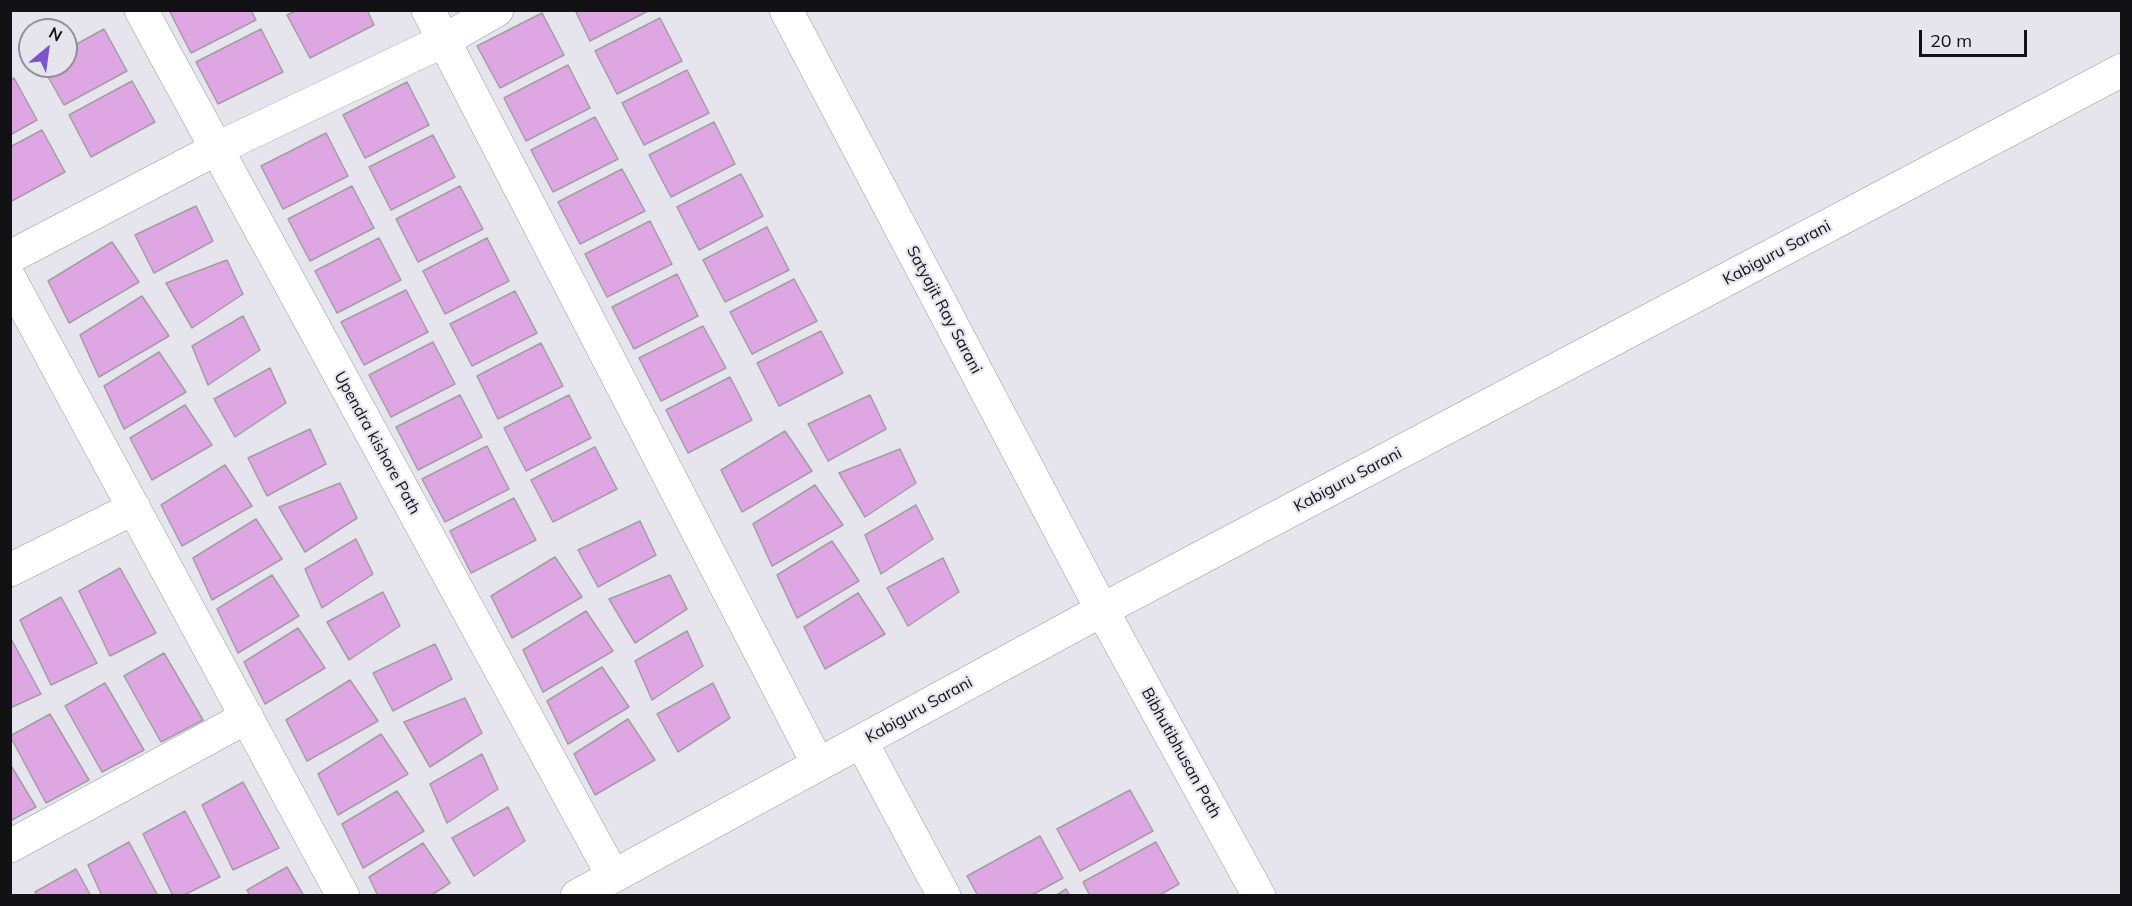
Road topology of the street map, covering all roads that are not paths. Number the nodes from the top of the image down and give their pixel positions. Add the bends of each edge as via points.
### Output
1 (141, 10) edge
2 (428, 10) edge
3 (497, 10) edge
4 (786, 10) edge
5 (443, 41) junction
6 (2121, 70) edge
7 (216, 149) junction
8 (10, 257) edge
9 (10, 279) edge
10 (134, 508) junction
11 (10, 570) edge
12 (1102, 610) junction
13 (247, 717) junction
14 (861, 741) junction
15 (818, 764) junction
16 (10, 846) edge
17 (613, 876) junction
18 (343, 896) edge
19 (577, 896) edge
20 (944, 896) edge
21 (1259, 896) edge

1 - 7 street, Upendra kishore Path
2 - 5 street
3 - 5 street
4 - 12 street, Satyajit Ray Sarani
5 - 7 street
5 - 15 street
6 - 12 street, Kabiguru Sarani
7 - 8 street
7 - 17 street, Upendra kishore Path
9 - 10 street
10 - 11 street
10 - 13 street
12 - 14 street, Kabiguru Sarani
12 - 21 street, Bibhutibhusan Path
13 - 16 street
13 - 18 street
14 - 15 street, Kabiguru Sarani
14 - 20 street
15 - 17 street, Kabiguru Sarani
17 - 19 street, Kabiguru Sarani

